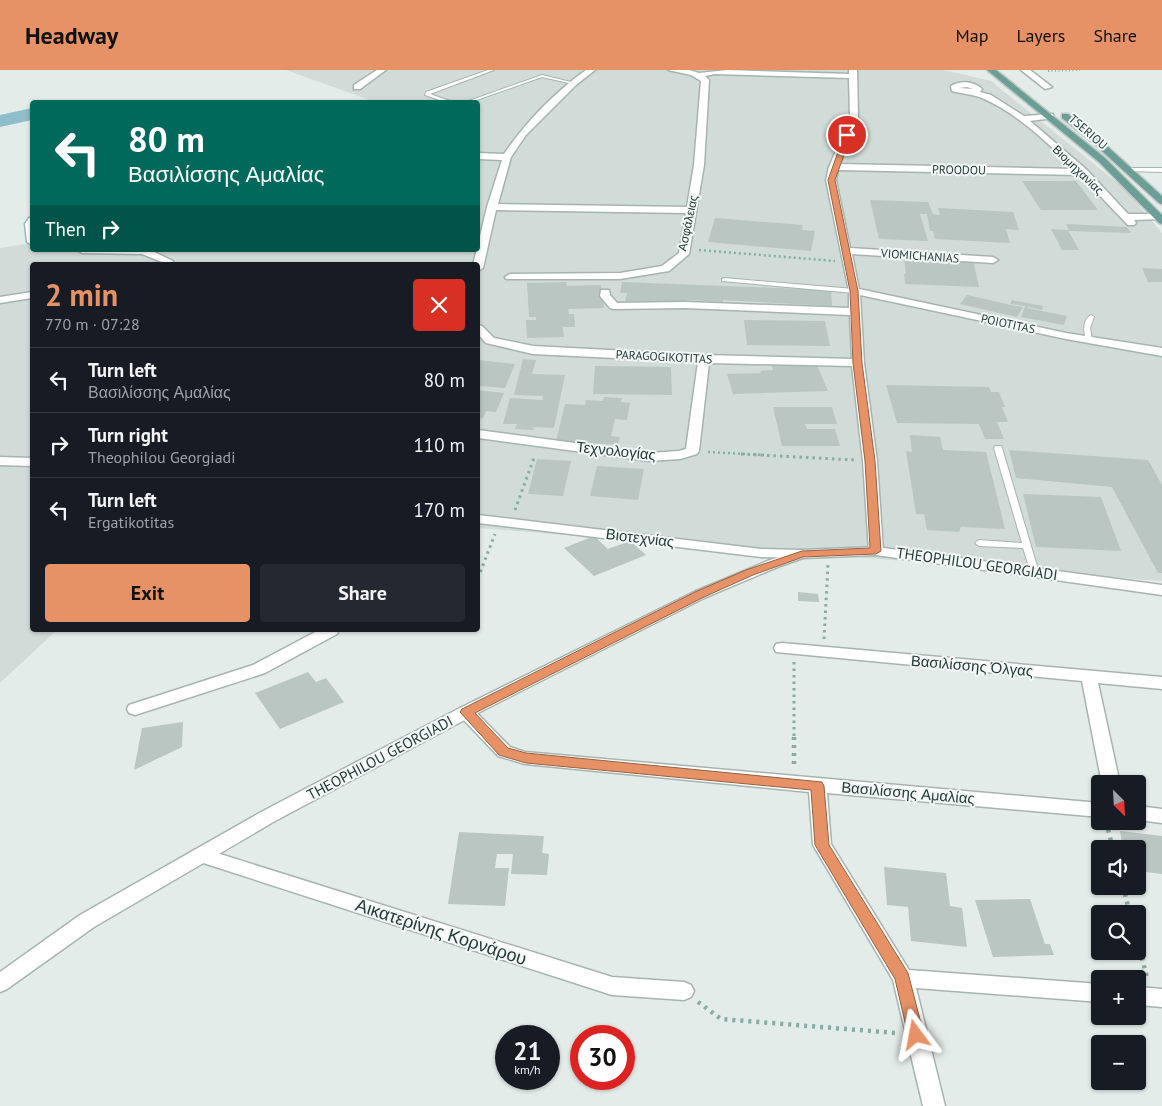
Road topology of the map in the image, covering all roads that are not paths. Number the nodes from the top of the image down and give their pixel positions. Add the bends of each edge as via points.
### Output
1 (382, 70) edge
2 (492, 70) edge
3 (591, 70) edge
4 (672, 70) edge
5 (991, 70) edge
6 (1005, 70) edge
7 (1026, 71) edge
8 (853, 73) edge
9 (699, 75) junction
10 (573, 83) junction
11 (357, 87) dead end
12 (1048, 87) dead end
13 (976, 91) dead end
14 (441, 100) edge
15 (474, 100) edge
16 (1050, 116) junction
17 (1022, 119) junction
18 (480, 156) edge
19 (507, 157) junction
20 (834, 167) junction
21 (1128, 169) junction
22 (1162, 170) edge
23 (1084, 172) junction
24 (1162, 201) edge
25 (492, 208) junction
26 (692, 210) junction
27 (1160, 219) edge
28 (156, 253) edge
29 (847, 257) junction
30 (993, 260) dead end
31 (168, 262) edge
32 (479, 262) edge
33 (510, 277) dead end
34 (724, 280) dead end
35 (854, 291) junction
36 (605, 292) dead end
37 (30, 296) edge
38 (0, 300) edge
39 (855, 312) junction
40 (1091, 317) dead end
41 (480, 330) edge
42 (1089, 340) junction
43 (1162, 352) edge
44 (704, 359) junction
45 (858, 363) junction
46 (480, 434) edge
47 (998, 448) dead end
48 (0, 460) edge
49 (30, 462) edge
50 (480, 519) edge
51 (979, 543) dead end
52 (1027, 546) junction
53 (876, 551) junction
54 (802, 554) junction
55 (1035, 572) junction
56 (1162, 590) edge
57 (327, 632) edge
58 (788, 648) road end
59 (1089, 677) junction
60 (1162, 683) edge
61 (135, 708) dead end
62 (466, 712) junction
63 (1109, 775) edge
64 (818, 786) junction
65 (1091, 809) edge
66 (1146, 814) edge
67 (1162, 816) edge
68 (201, 855) junction
69 (902, 978) junction
70 (0, 983) edge
71 (684, 991) road end
72 (1091, 992) edge
73 (934, 1106) edge

1 - 11 street
2 - 14 lane via 428,93 427,96
3 - 10 street
4 - 9 street
5 - 16 main road, TSERIOU
6 - 21 main road, TSERIOU
7 - 12 street
8 - 9 street via 715,72
8 - 20 street via 854,118
9 - 26 street, Ασφάλειας via 705,80
10 - 15 lane via 542,76
10 - 19 street via 523,133
13 - 17 street, Βιομηχανίας
16 - 17 street
16 - 27 main road, TSERIOU via 1112,169
17 - 23 street, Βιομηχανίας
18 - 19 street
19 - 25 street
20 - 23 street, PROODOU
20 - 29 street via 831,180
21 - 22 lane
21 - 24 main road, TSERIOU
23 - 27 street, Βιομηχανίας via 1129,220
25 - 26 street
25 - 32 street
26 - 33 street, Ασφάλειας via 684,254 665,268 620,276
28 - 31 street
29 - 30 street, VIOMICHANIAS
29 - 35 street
34 - 35 lane
35 - 39 street
35 - 42 street, POIOTITAS
36 - 39 street via 614,306
37 - 38 street
39 - 45 street
40 - 42 lane via 1087,328
41 - 44 street, PARAGOGIKOTITAS via 490,341 533,350
42 - 43 street, POIOTITAS
44 - 45 street, PARAGOGIKOTITAS
44 - 46 street, Τεχνολογίας via 692,451 649,457
45 - 53 street via 870,461
47 - 52 lane
48 - 49 street
50 - 54 street, Βιοτεχνίας via 761,553
51 - 52 lane
52 - 55 lane
53 - 54 street, THEOPHILOU GEORGIADI
53 - 55 street, THEOPHILOU GEORGIADI
54 - 62 street, THEOPHILOU GEORGIADI via 750,572 700,595
55 - 56 street, THEOPHILOU GEORGIADI
57 - 61 street via 259,668
58 - 59 street, Βασιλίσσης Όλγας
59 - 60 street, Βασιλίσσης Όλγας
59 - 63 street
62 - 64 street, Βασιλίσσης Αμαλίας via 504,752 526,758
62 - 68 street, THEOPHILOU GEORGIADI
64 - 65 street, Βασιλίσσης Αμαλίας
64 - 69 street via 822,845
66 - 67 street
68 - 70 street, THEOPHILOU GEORGIADI via 87,921
68 - 71 street, Αικατερίνης Κορνάρου via 612,986
69 - 72 street
69 - 73 street

